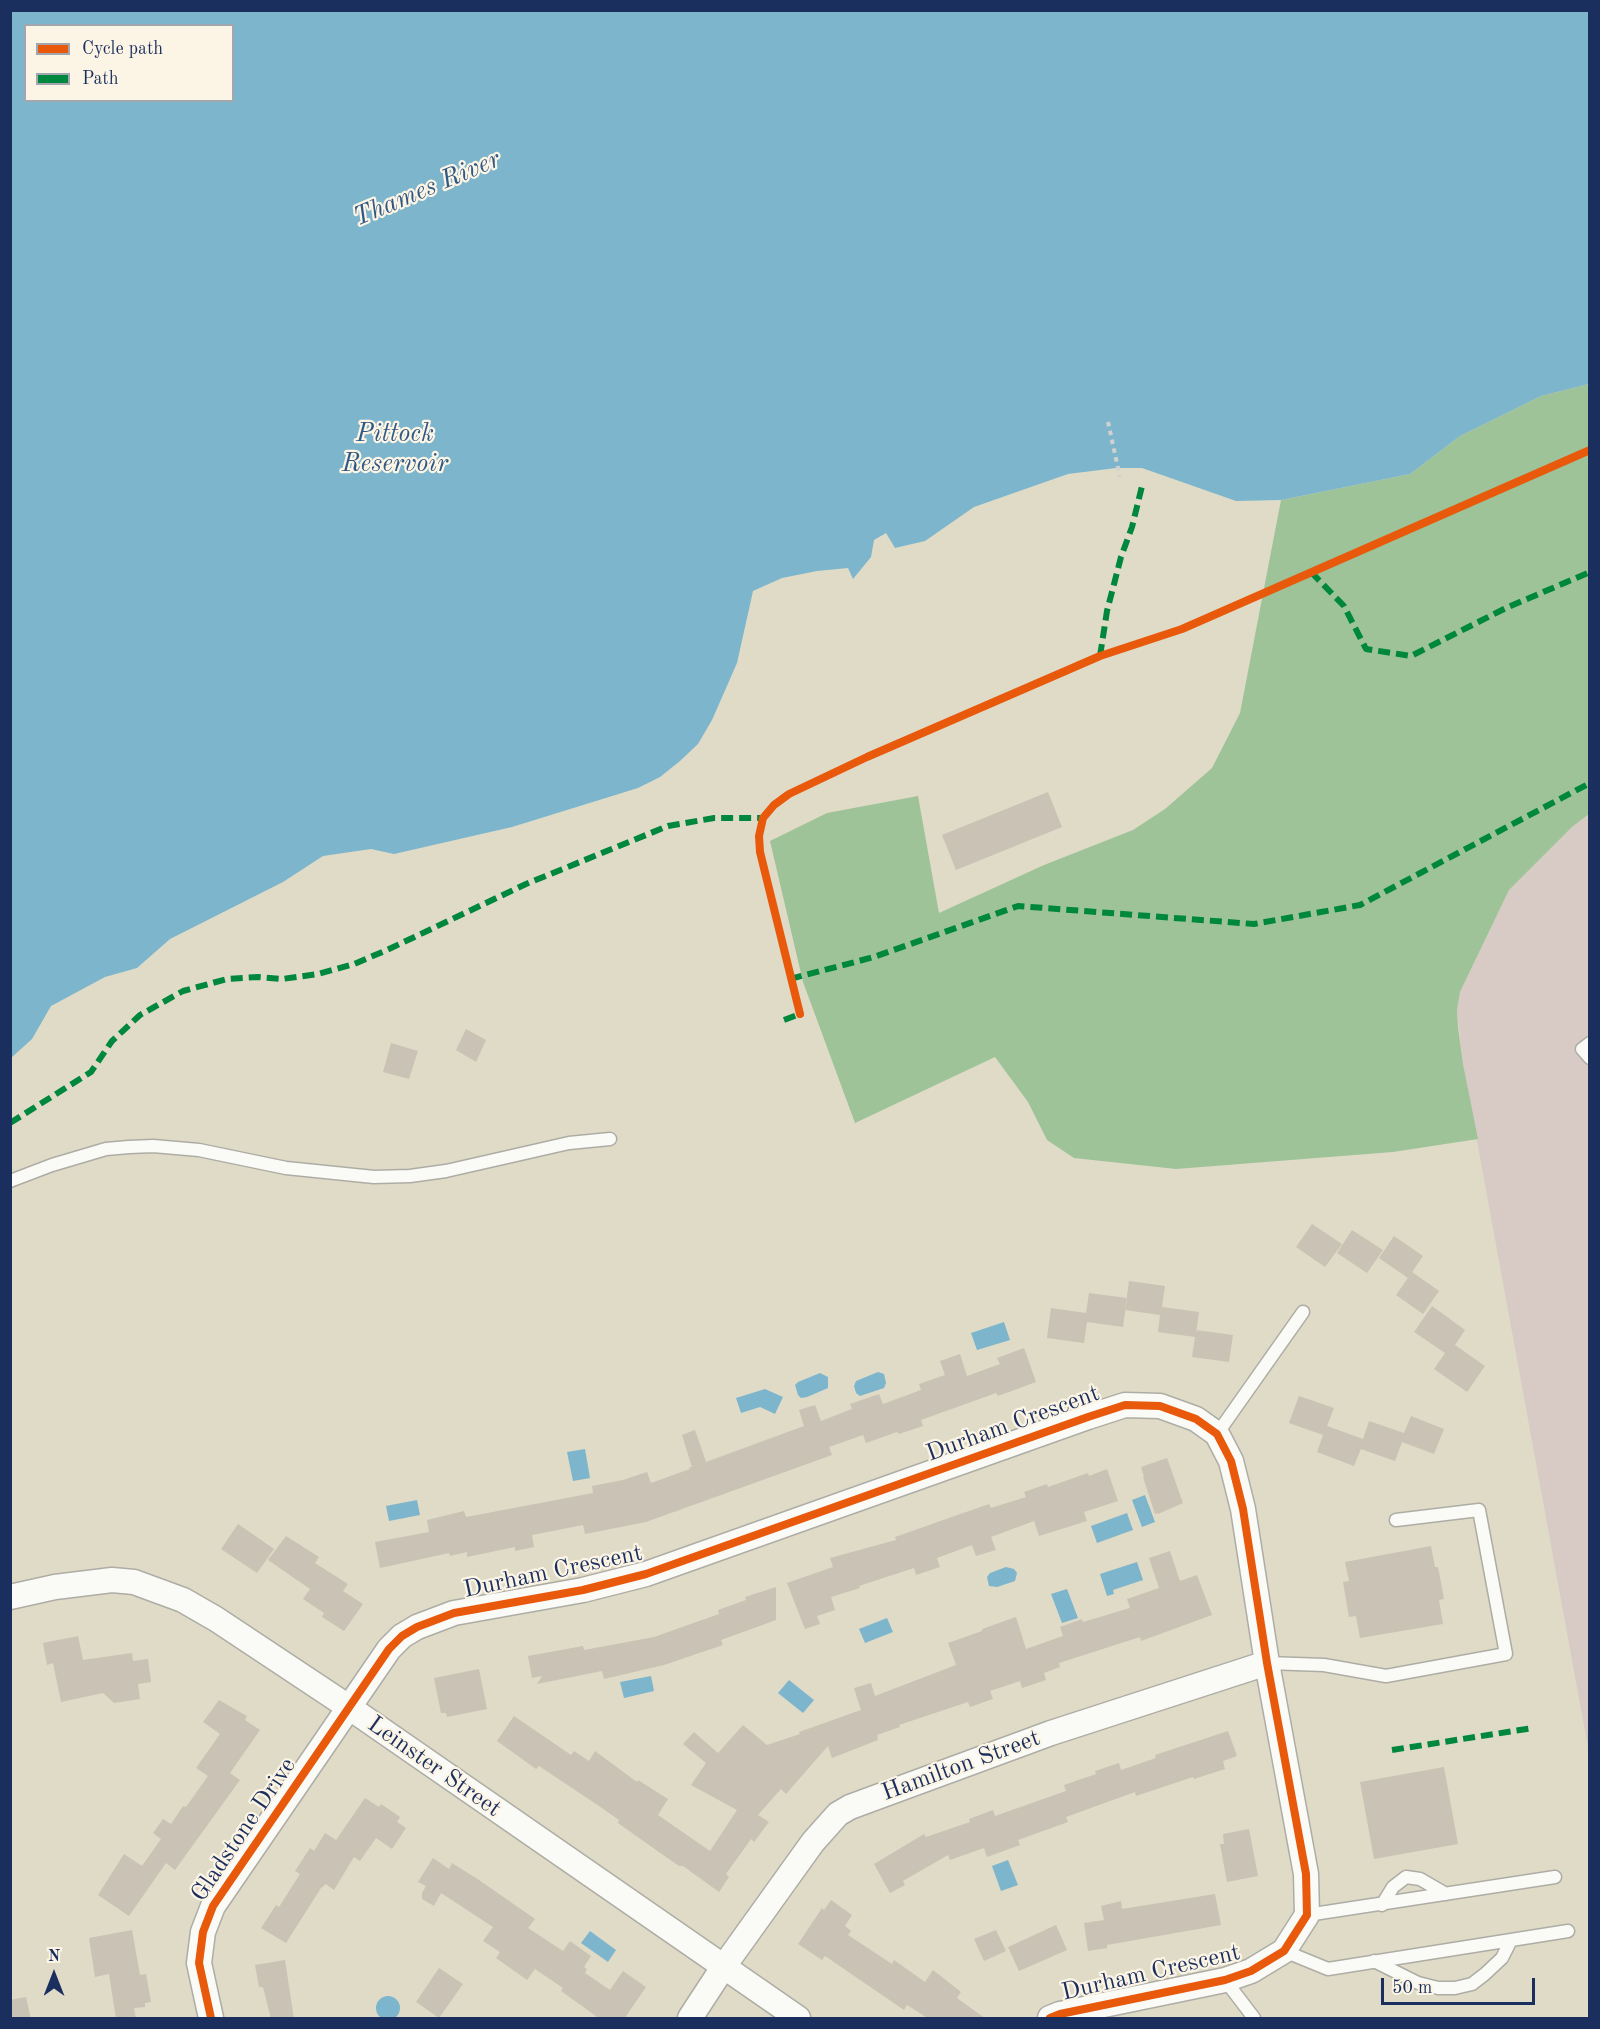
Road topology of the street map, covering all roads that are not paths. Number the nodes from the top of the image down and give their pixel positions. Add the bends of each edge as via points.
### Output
1 (1590, 1043) edge
2 (1590, 1058) edge
3 (610, 1139) dead end
4 (10, 1181) edge
5 (1303, 1312) dead end
6 (1217, 1434) junction
7 (1396, 1520) dead end
8 (10, 1597) edge
9 (1267, 1663) junction
10 (350, 1708) junction
11 (1555, 1877) dead end
12 (1446, 1894) junction
13 (1382, 1905) junction
14 (1307, 1915) junction
15 (1568, 1931) dead end
16 (1511, 1940) junction
17 (1284, 1951) junction
18 (1374, 1961) junction
19 (724, 1966) junction
20 (1225, 1980) junction
21 (211, 2019) edge
22 (690, 2019) edge
23 (798, 2019) edge
24 (1050, 2019) edge
25 (1254, 2019) edge

1 - 2 lane via 1582,1049
3 - 4 lane via 569,1143 446,1171 374,1178 286,1168 199,1150 129,1147 106,1149
5 - 6 lane
6 - 9 street, Durham Crescent via 1231,1461 1243,1509
6 - 10 street, Durham Crescent via 1180,1412 1160,1406 1125,1405 646,1574 436,1618 402,1636 389,1649
7 - 9 lane via 1479,1510 1506,1654 1386,1676 1324,1665
8 - 10 street, Leinster Street via 112,1580 134,1582 183,1600 216,1619
9 - 14 street, Durham Crescent via 1306,1874
9 - 19 street, Hamilton Street via 1046,1735 850,1807 828,1823
10 - 19 street, Leinster Street
10 - 21 street, Gladstone Drive via 213,1906 203,1932 198,1963
11 - 12 lane
12 - 13 lane
12 - 13 lane via 1420,1879 1406,1877 1393,1887
13 - 14 lane
14 - 17 street, Durham Crescent
15 - 16 lane
16 - 18 lane
16 - 18 lane via 1502,1958 1485,1974 1472,1984 1455,1989 1418,1983
17 - 18 lane via 1328,1969
17 - 20 street, Durham Crescent via 1251,1971
19 - 22 street, Hamilton Street
19 - 23 street, Leinster Street
20 - 24 street, Durham Crescent
20 - 25 lane

